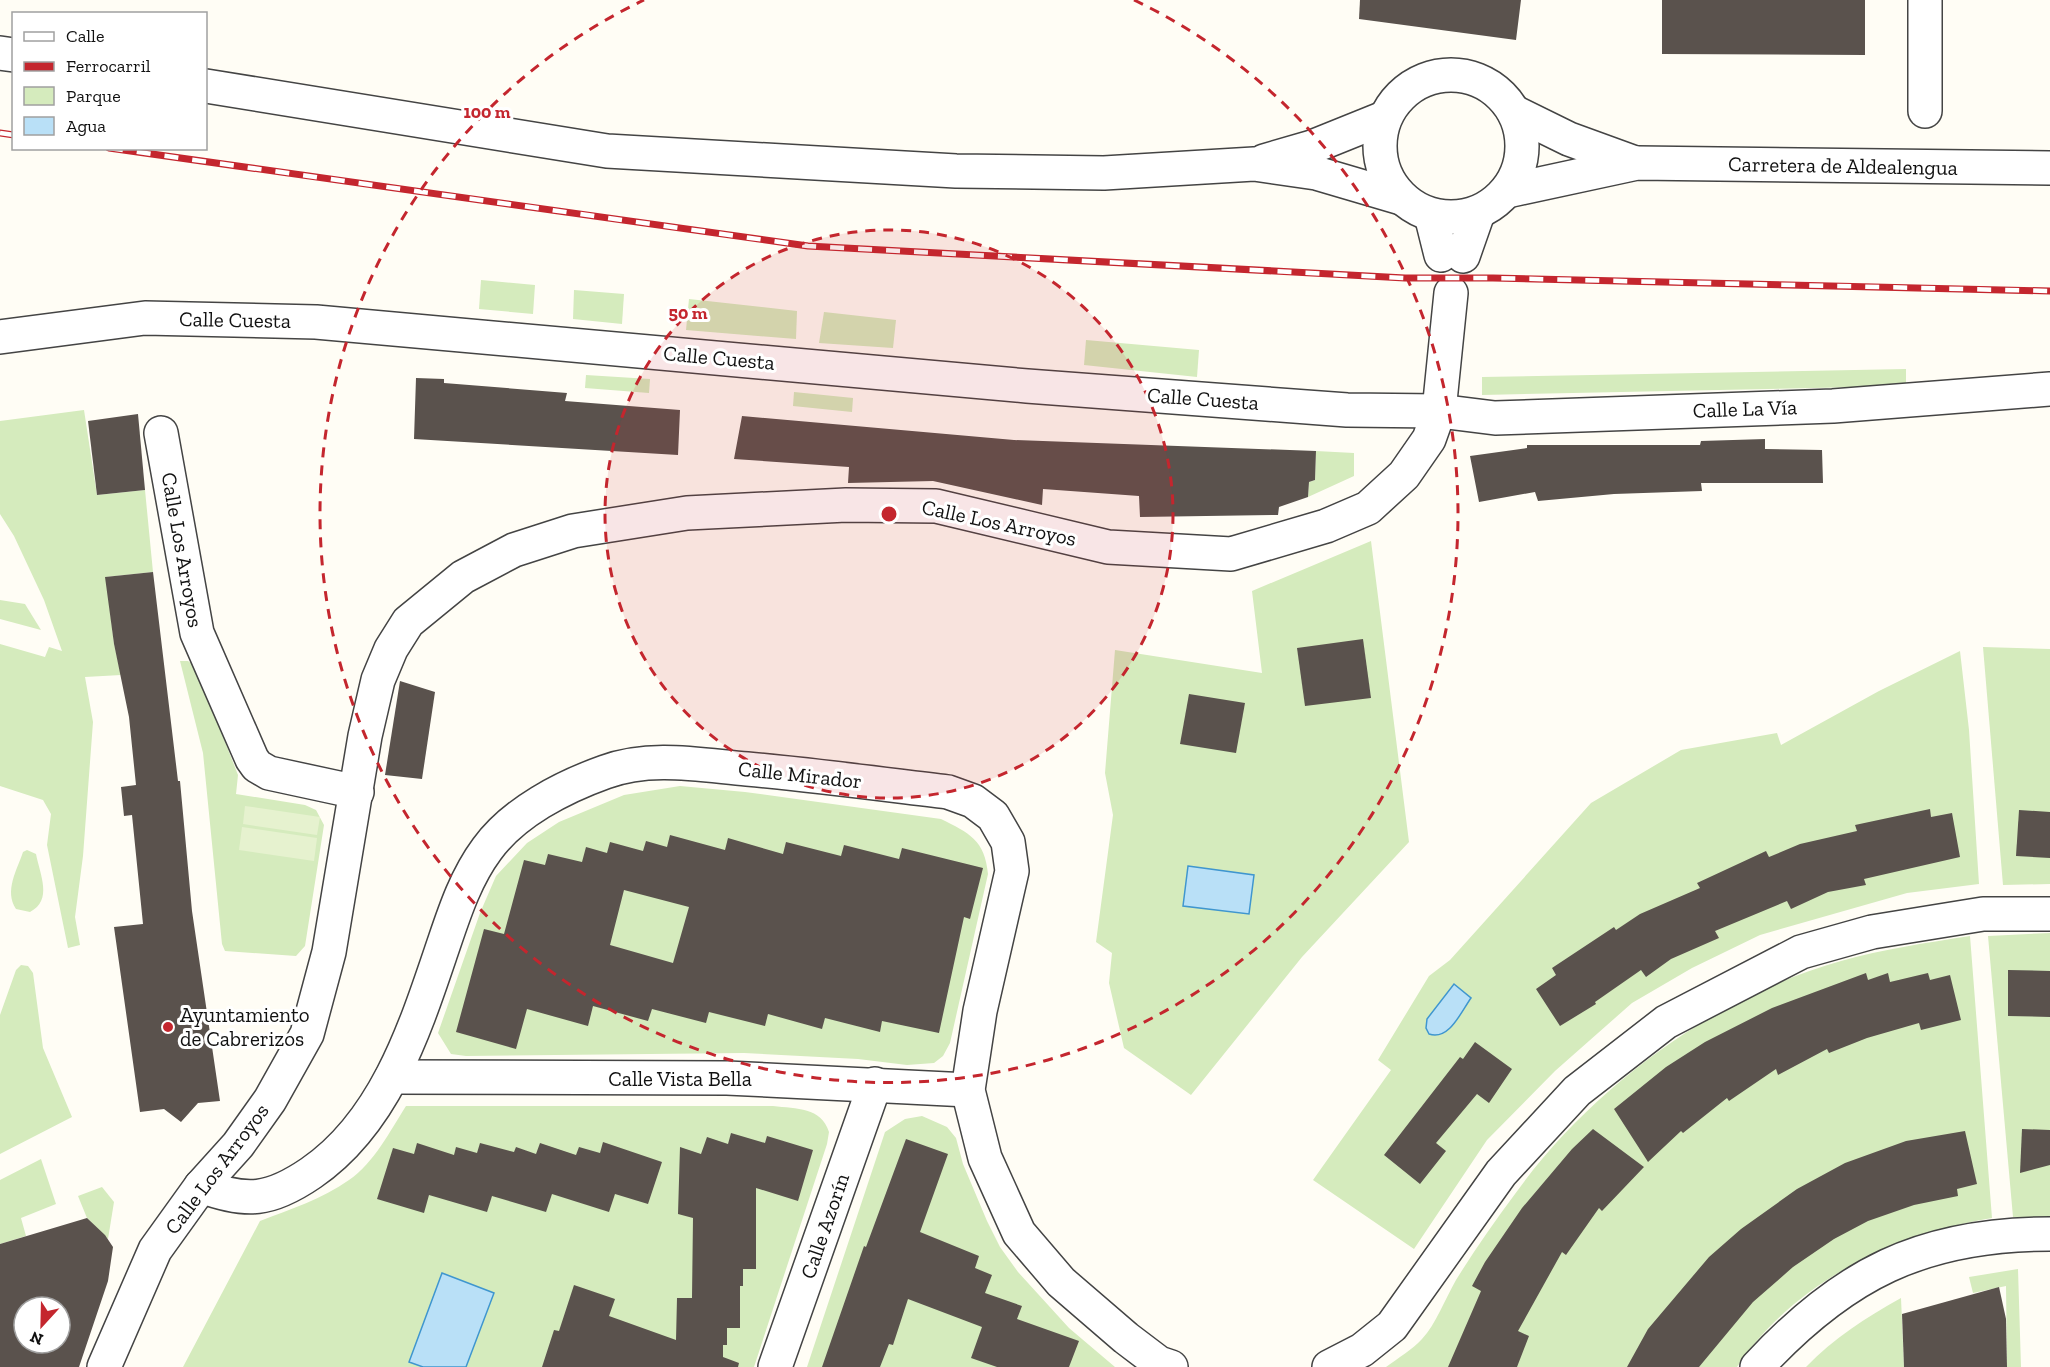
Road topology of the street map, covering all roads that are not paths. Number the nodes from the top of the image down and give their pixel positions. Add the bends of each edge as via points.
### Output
1 (1925, 0) edge
2 (207, 86) edge
3 (1925, 111) dead end
4 (1514, 112) junction
5 (1384, 118) junction
6 (1636, 163) junction
7 (1254, 164) junction
8 (2050, 168) edge
9 (1507, 191) junction
10 (1401, 198) junction
11 (1478, 213) junction
12 (1431, 215) junction
13 (1451, 293) dead end
14 (0, 337) edge
15 (2050, 388) edge
16 (1439, 411) junction
17 (161, 433) dead end
18 (357, 792) junction
19 (2050, 914) edge
20 (392, 1077) junction
21 (875, 1084) junction
22 (968, 1090) junction
23 (201, 1186) junction
24 (2050, 1234) edge
25 (1162, 1366) edge
26 (104, 1367) edge
27 (776, 1367) edge
28 (1329, 1367) edge
29 (1757, 1367) edge

1 - 3 street
2 - 7 street via 608,151 956,171 1104,173
4 - 5 street via 1485,82 1456,74 1426,78 1401,93
4 - 6 street via 1569,139
4 - 9 street via 1522,139 1520,167
5 - 7 street via 1312,147
5 - 10 street via 1378,146 1384,175
6 - 8 street, Carretera de Aldealengua
6 - 9 street
7 - 10 street via 1316,173
9 - 11 street
10 - 12 street
11 - 12 street via 1454,218
11 - 12 street via 1452,255
13 - 16 street, Calle Los Arroyos
14 - 16 street, Calle Cuesta via 145,318 316,322 1027,386 1347,410
15 - 16 street, Calle La Vía via 1833,406 1556,417 1495,418
16 - 18 street, Calle Los Arroyos via 1429,439 1404,475 1368,508 1326,526 1231,554 1108,547 936,506 902,504 687,513 573,531 514,550 463,577 408,622 378,680
17 - 18 street, Calle Los Arroyos via 197,633 252,759 269,773
18 - 23 street, Calle Los Arroyos via 328,952 307,1034 270,1100 238,1145
19 - 28 street via 1983,914 1872,932 1811,949 1666,1022 1577,1091 1501,1173 1392,1326 1362,1350
20 - 21 street, Calle Vista Bella via 727,1078
20 - 22 street, Calle Mirador via 417,1023 460,896 487,848 518,817 554,795 607,771 665,761 948,792 973,801 993,816 1008,842 1012,871
20 - 23 street, Calle Mirador via 357,1130 332,1159 287,1189 263,1197 230,1197
21 - 22 street, Calle Vista Bella
21 - 27 street, Calle Azorín
22 - 25 street, Calle Mirador via 985,1158 1019,1233 1060,1282
23 - 26 street, Calle Los Arroyos via 156,1250
24 - 29 street via 2004,1234 1947,1244 1892,1263 1841,1290 1795,1326

